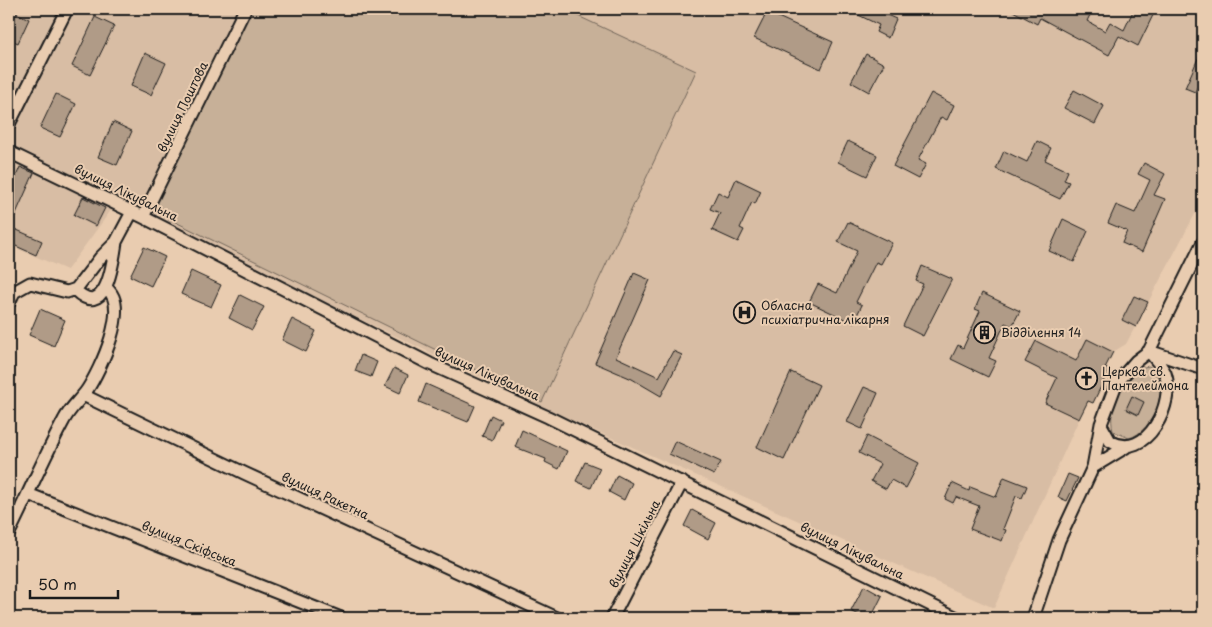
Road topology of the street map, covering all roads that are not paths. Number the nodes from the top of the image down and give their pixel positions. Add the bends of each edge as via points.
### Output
1 (67, 9) edge
2 (245, 9) edge
3 (9, 124) edge
4 (9, 152) edge
5 (132, 212) junction
6 (143, 217) junction
7 (116, 242) junction
8 (1203, 242) edge
9 (106, 288) junction
10 (75, 290) junction
11 (9, 304) edge
12 (1149, 351) junction
13 (1136, 361) junction
14 (1157, 363) junction
15 (1203, 369) edge
16 (82, 395) junction
17 (1101, 424) junction
18 (1126, 447) junction
19 (1093, 467) junction
20 (682, 482) junction
21 (28, 494) junction
22 (9, 533) edge
23 (341, 618) edge
24 (557, 618) edge
25 (612, 618) edge
26 (956, 618) edge
27 (1033, 618) edge

1 - 3 street
2 - 6 street, вулиця Поштова
4 - 5 street, вулиця Лікувальна
5 - 6 street, вулиця Лікувальна
5 - 7 street
6 - 20 street, вулиця Лікувальна via 430,364
7 - 9 street
7 - 10 street
8 - 12 street
9 - 10 street via 101,295 90,298
9 - 16 street via 112,293 115,303 116,322 111,339
10 - 11 street via 67,292 30,283 14,292
12 - 13 street
12 - 14 street
12 - 15 street
13 - 14 street
13 - 17 street via 1116,384
14 - 18 street via 1165,373 1167,393 1163,408 1146,438
16 - 21 street via 64,419
16 - 24 street, вулиця Ракетна via 244,474
17 - 18 street via 1110,441
17 - 19 street
18 - 19 street
19 - 27 street via 1059,540
20 - 25 street, вулиця Шкільна
20 - 26 street, вулиця Лікувальна
21 - 22 street
21 - 23 street, вулиця Скіфська

